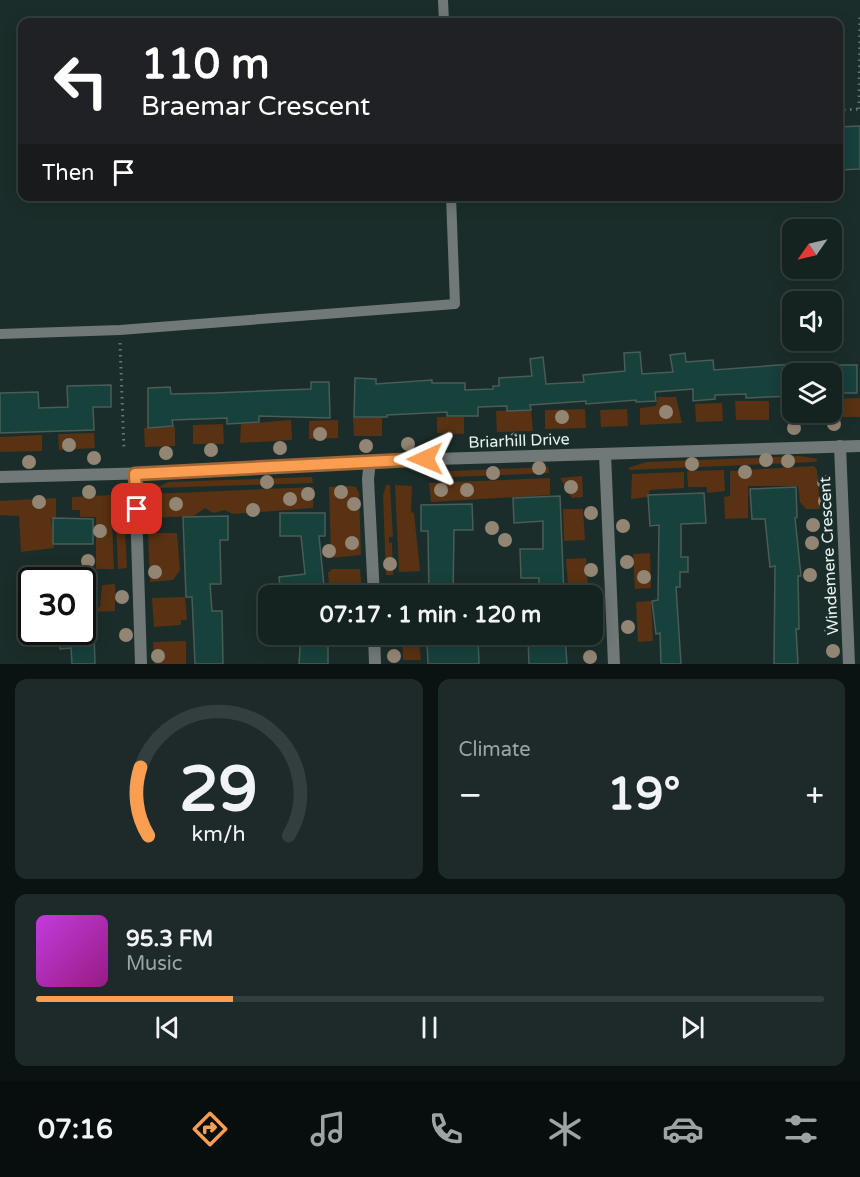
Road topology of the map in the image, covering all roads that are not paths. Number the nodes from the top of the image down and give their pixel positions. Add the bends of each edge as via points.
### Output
1 (443, 0) edge
2 (444, 18) edge
3 (451, 201) edge
4 (0, 334) edge
5 (840, 446) junction
6 (860, 446) edge
7 (605, 454) junction
8 (370, 461) junction
9 (135, 474) junction
10 (0, 477) edge
11 (373, 585) edge
12 (375, 645) edge
13 (141, 664) edge
14 (375, 664) edge
15 (614, 664) edge
16 (849, 664) edge

1 - 2 lane
3 - 4 lane via 455,304 120,330
5 - 6 street, Briarhill Drive
5 - 7 street, Briarhill Drive
5 - 16 street, Windemere Crescent
7 - 8 street, Briarhill Drive
7 - 15 street
8 - 9 street, Briarhill Drive
8 - 11 street
9 - 10 street, Briarhill Drive
9 - 13 street
12 - 14 street

